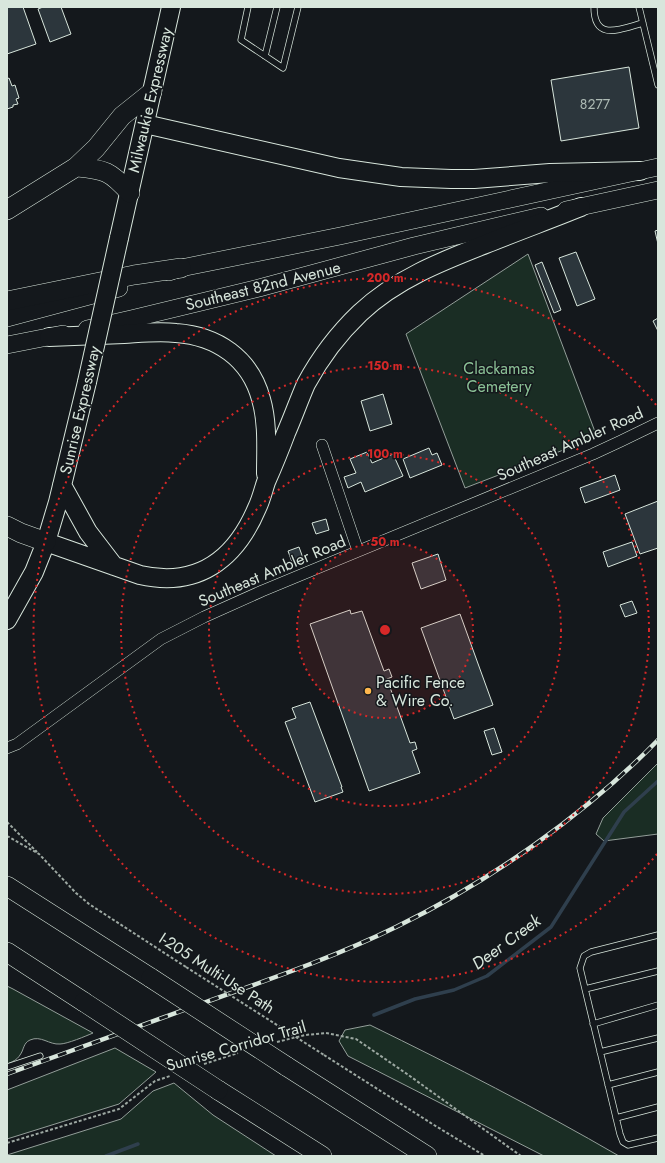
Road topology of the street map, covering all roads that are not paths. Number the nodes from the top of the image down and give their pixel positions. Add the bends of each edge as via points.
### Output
1 (171, 7) edge
2 (248, 7) edge
3 (277, 7) edge
4 (298, 7) edge
5 (594, 7) edge
6 (639, 7) edge
7 (643, 23) junction
8 (264, 56) junction
9 (658, 85) edge
10 (152, 92) junction
11 (145, 124) junction
12 (76, 167) junction
13 (658, 167) edge
14 (640, 171) junction
15 (658, 190) edge
16 (130, 193) junction
17 (581, 207) junction
18 (7, 210) edge
19 (181, 268) junction
20 (7, 301) edge
21 (7, 318) edge
22 (49, 337) junction
23 (7, 345) edge
24 (658, 423) edge
25 (322, 445) dead end
26 (266, 483) junction
27 (62, 485) junction
28 (7, 526) edge
29 (46, 542) junction
30 (358, 551) junction
31 (114, 566) junction
32 (7, 620) edge
33 (7, 748) edge
34 (7, 886) edge
35 (658, 935) edge
36 (7, 952) edge
37 (658, 970) edge
38 (585, 989) junction
39 (658, 1005) edge
40 (593, 1024) junction
41 (658, 1038) edge
42 (600, 1052) junction
43 (40, 1056) dead end
44 (7, 1067) edge
45 (658, 1072) edge
46 (608, 1085) junction
47 (658, 1107) edge
48 (616, 1118) junction
49 (658, 1138) edge
50 (322, 1156) edge
51 (427, 1156) edge

1 - 10 highway, Milwaukie Expressway
2 - 8 lane via 241,40
3 - 8 lane
4 - 8 lane via 283,68
5 - 7 lane via 594,17 598,26 606,31
6 - 7 lane
7 - 9 lane
10 - 11 highway, Milwaukie Expressway
10 - 12 highway via 122,116 96,148
11 - 14 highway via 338,168 401,177 474,179 550,173
11 - 16 highway, Milwaukie Expressway
12 - 16 highway via 109,173
12 - 18 highway
13 - 14 main road, Southeast 82nd Avenue
14 - 19 main road, Southeast 82nd Avenue
15 - 17 main road, Southeast 82nd Avenue
16 - 27 highway, Sunrise Expressway, bridge
17 - 22 main road, Southeast 82nd Avenue via 414,246 259,288
17 - 26 highway via 426,269 387,291 361,312 338,337 306,384
19 - 20 highway
19 - 21 main road, Southeast 82nd Avenue
22 - 23 main road, Southeast 82nd Avenue
22 - 26 highway via 176,332 214,342 227,349 248,370 261,397 266,426
24 - 30 street, Southeast Ambler Road via 593,454
25 - 30 street
26 - 31 highway via 245,532 231,551 213,566 191,575 166,579 140,575
27 - 29 highway, Sunrise Expressway
27 - 31 highway via 88,532
28 - 29 highway
29 - 31 highway
29 - 32 highway, Sunrise Expressway via 34,572
30 - 33 street, Southeast Ambler Road via 262,591 161,639 17,744
34 - 51 highway, bridge
35 - 38 lane via 584,956 580,968
36 - 50 highway, bridge
37 - 38 lane
38 - 40 lane
39 - 40 lane
40 - 42 lane
41 - 42 lane
42 - 46 lane
43 - 44 lane
45 - 46 lane
46 - 48 lane
47 - 48 lane
48 - 49 lane via 623,1142 628,1145

